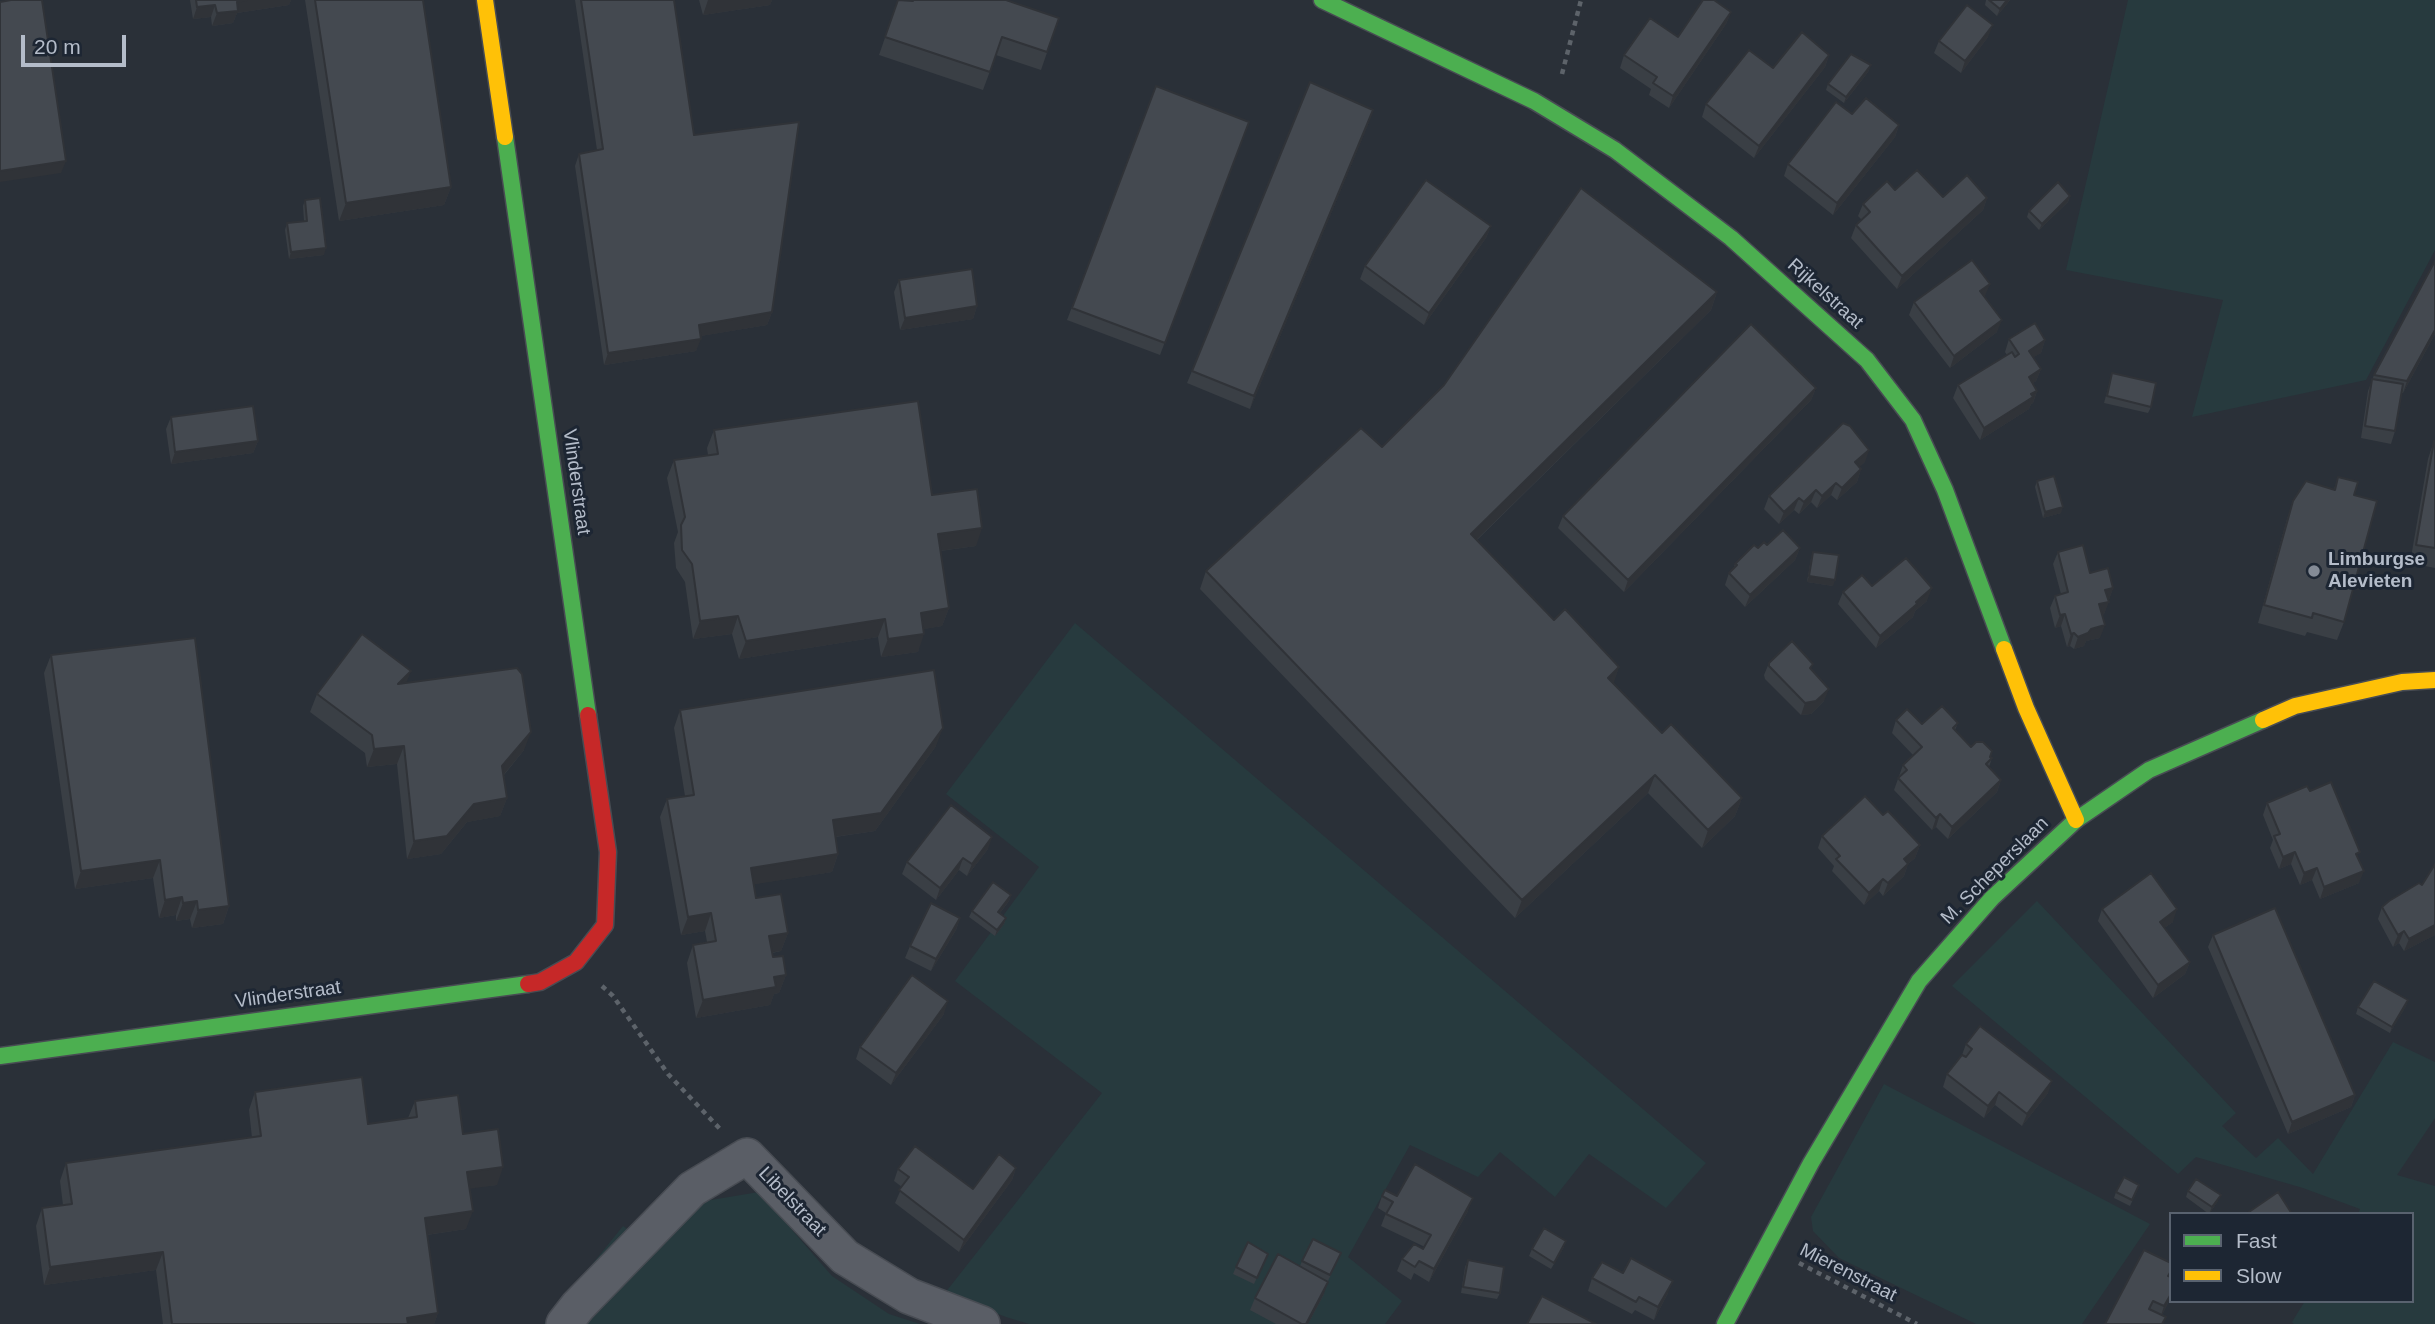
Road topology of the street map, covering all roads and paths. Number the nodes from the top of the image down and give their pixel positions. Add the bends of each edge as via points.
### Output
1 (485, 0) edge
2 (1322, 0) edge
3 (1581, 0) edge
4 (1551, 112) junction
5 (2435, 680) edge
6 (2076, 820) junction
7 (576, 962) junction
8 (0, 1056) edge
9 (747, 1156) junction
10 (1767, 1247) junction
11 (564, 1324) edge
12 (982, 1324) edge
13 (1725, 1324) edge
14 (1917, 1324) edge

1 - 7 street, Vlinderstraat via 608,852 605,925
2 - 4 street, Rijkelstraat
3 - 4 path
4 - 6 street, Rijkelstraat via 1615,150 1731,238 1867,360 1913,420 1945,490 2026,708
5 - 6 street, M. Scheperslaan via 2402,682 2295,706 2149,770
6 - 10 street, M. Scheperslaan via 1992,898 1919,981
7 - 8 street, Vlinderstraat via 540,982
7 - 9 path via 613,996 668,1074
9 - 11 street, Libelstraat via 692,1189
9 - 12 street, Libelstraat via 845,1257 909,1296
10 - 13 street, M. Scheperslaan
10 - 14 path, Mierenstraat

